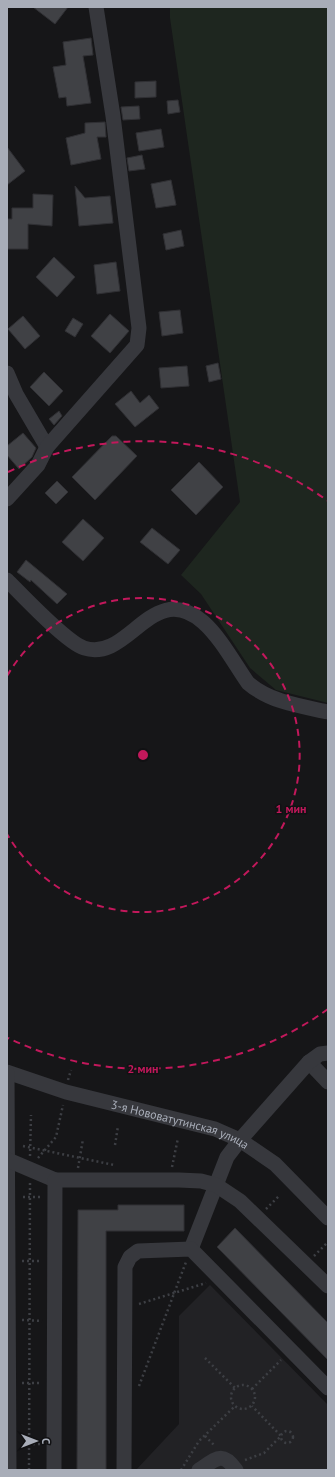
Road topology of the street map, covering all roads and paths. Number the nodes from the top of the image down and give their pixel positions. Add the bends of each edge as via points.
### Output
1 (96, 7) edge
2 (7, 373) edge
3 (47, 447) junction
4 (7, 499) edge
5 (7, 580) edge
6 (328, 712) edge
7 (328, 1052) edge
8 (309, 1062) junction
9 (71, 1070) dead end
10 (7, 1073) edge
11 (328, 1082) edge
12 (66, 1092) junction
13 (32, 1115) dead end
14 (118, 1126) dead end
15 (178, 1138) dead end
16 (83, 1139) dead end
17 (240, 1140) junction
18 (115, 1145) dead end
19 (22, 1146) dead end
20 (30, 1148) junction
21 (45, 1151) junction
22 (80, 1158) junction
23 (8, 1160) edge
24 (117, 1166) dead end
25 (30, 1168) junction
26 (55, 1180) junction
27 (75, 1180) junction
28 (170, 1180) junction
29 (216, 1185) junction
30 (280, 1195) dead end
31 (22, 1197) dead end
32 (30, 1197) junction
33 (55, 1197) junction
34 (258, 1218) junction
35 (328, 1218) edge
36 (328, 1242) edge
37 (191, 1250) junction
38 (22, 1261) dead end
39 (30, 1261) junction
40 (55, 1261) junction
41 (306, 1264) junction
42 (220, 1279) junction
43 (328, 1286) edge
44 (175, 1293) junction
45 (124, 1309) junction
46 (22, 1320) dead end
47 (30, 1320) junction
48 (55, 1321) junction
49 (205, 1358) dead end
50 (282, 1359) dead end
51 (22, 1383) dead end
52 (30, 1383) junction
53 (54, 1383) junction
54 (235, 1388) junction
55 (328, 1388) edge
56 (138, 1389) dead end
57 (252, 1389) junction
58 (235, 1406) junction
59 (252, 1406) junction
60 (281, 1436) junction
61 (22, 1444) dead end
62 (30, 1444) junction
63 (54, 1444) junction
64 (8, 1454) edge
65 (232, 1464) edge
66 (9, 1470) edge
67 (29, 1470) edge
68 (54, 1470) edge
69 (124, 1470) edge
70 (181, 1470) edge
71 (199, 1470) edge

1 - 3 street via 113,116 139,328 136,345
2 - 3 street via 16,394
3 - 4 street via 38,465
5 - 6 street via 68,638 84,648 95,650 112,645 158,612 187,612 210,630 248,683 256,690 276,699
7 - 8 street
8 - 11 street
8 - 17 street
9 - 12 path
10 - 12 street, 3-я Нововатутинская улица
10 - 23 street
12 - 17 street, 3-я Нововатутинская улица via 215,1129
12 - 21 path via 56,1137
13 - 20 path
14 - 18 path
15 - 28 path
16 - 22 path
17 - 29 street via 227,1157
17 - 35 street, 3-я Нововатутинская улица via 275,1164
19 - 20 path
20 - 21 path
20 - 25 path
21 - 22 path
21 - 25 path
22 - 24 path
22 - 27 path
23 - 25 street
23 - 64 street
25 - 26 street
25 - 32 path
26 - 27 street
26 - 33 street
27 - 28 street
28 - 29 street via 201,1181
29 - 34 street via 240,1201
29 - 37 street
30 - 34 path
31 - 32 path
32 - 33 path
32 - 39 path
33 - 40 street
34 - 41 street
36 - 41 path
37 - 42 street
37 - 44 path
37 - 45 street via 151,1250 138,1252 130,1257 125,1267
38 - 39 path
39 - 40 path
39 - 47 path
40 - 48 street
41 - 43 street
42 - 44 path
42 - 55 street
44 - 45 path
44 - 56 path
45 - 69 street
46 - 47 path
47 - 48 path
47 - 52 path
48 - 53 street
49 - 54 path
50 - 57 path
51 - 52 path
52 - 53 path
52 - 62 path
53 - 63 street
54 - 57 path via 247,1386
54 - 58 path via 231,1399
57 - 59 path via 255,1395
58 - 59 path via 244,1410
58 - 70 path via 199,1441
59 - 60 path
60 - 60 path via 286,1431 292,1432 294,1437 291,1442 285,1443
60 - 65 path via 268,1450 255,1458
61 - 62 path
62 - 63 path
62 - 67 path
63 - 68 street
64 - 66 street
65 - 71 street via 216,1458

